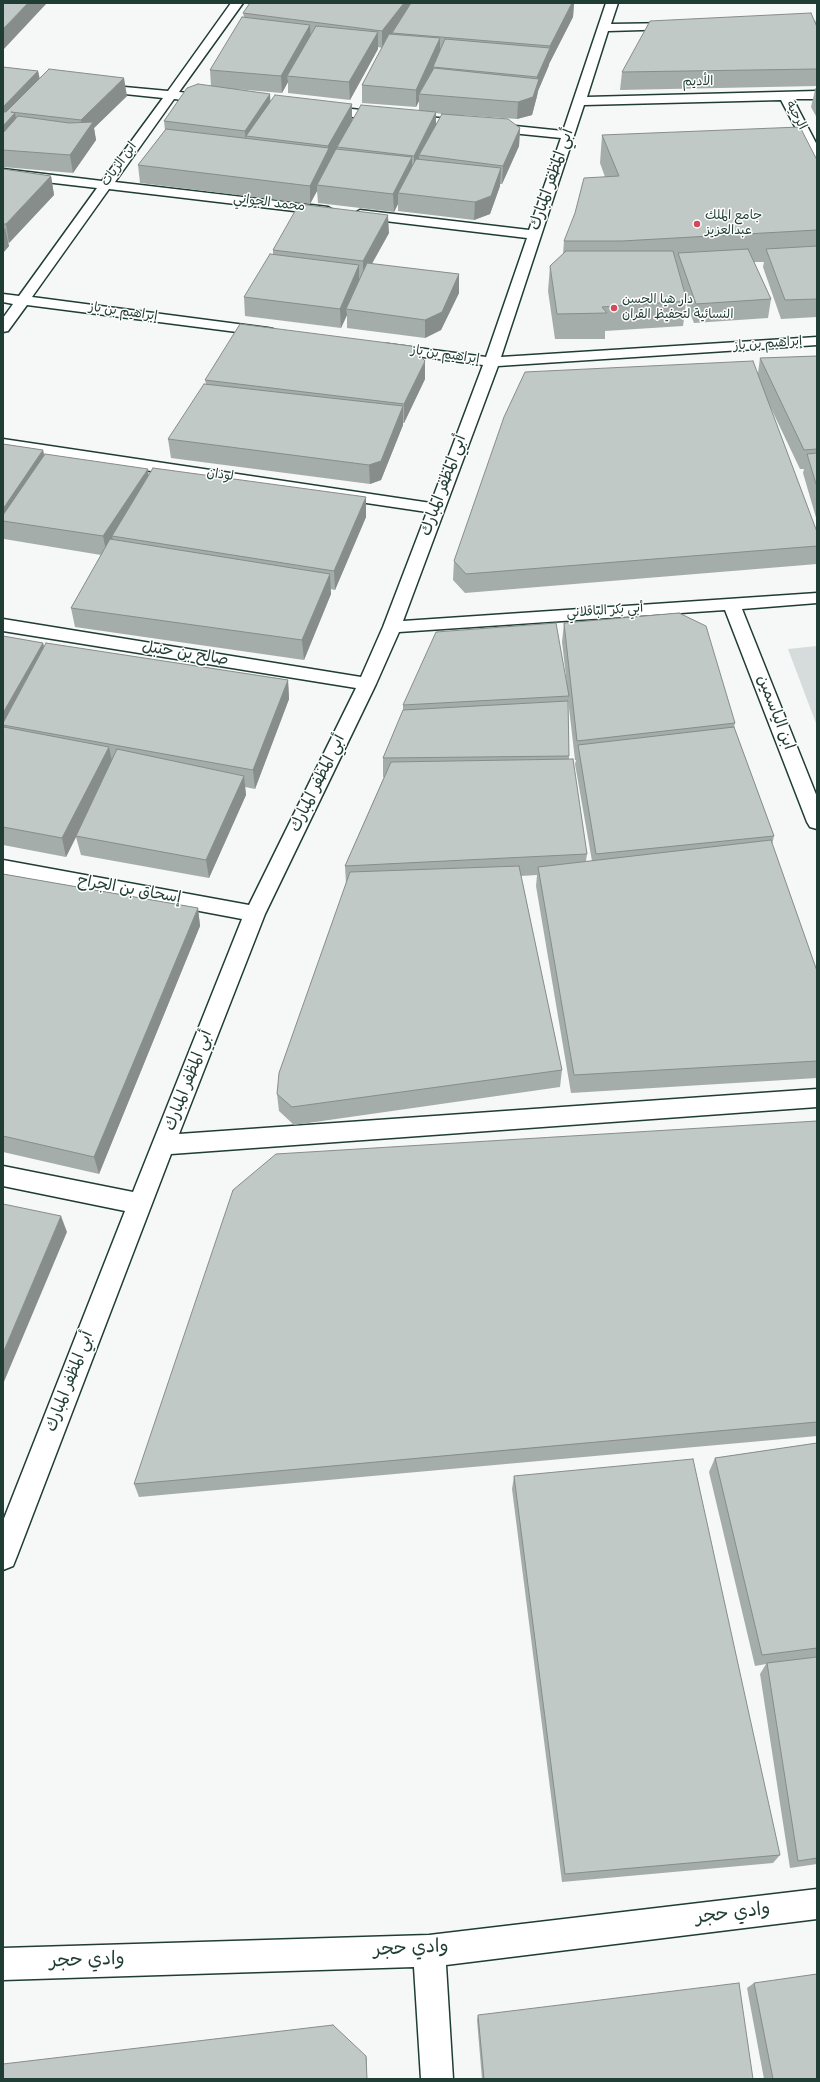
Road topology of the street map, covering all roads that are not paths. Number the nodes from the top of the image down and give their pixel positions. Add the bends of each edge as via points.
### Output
1 (237, 3) edge
2 (612, 3) edge
3 (691, 25) edge
4 (604, 28) junction
5 (87, 86) edge
6 (171, 94) junction
7 (817, 95) edge
8 (785, 96) junction
9 (226, 100) edge
10 (580, 101) junction
11 (314, 109) edge
12 (568, 135) junction
13 (817, 157) edge
14 (3, 173) edge
15 (106, 184) junction
16 (534, 235) junction
17 (3, 298) edge
18 (23, 300) junction
19 (3, 328) edge
20 (281, 334) edge
21 (817, 341) edge
22 (374, 347) edge
23 (492, 362) junction
24 (3, 444) edge
25 (437, 509) junction
26 (817, 598) edge
27 (731, 603) junction
28 (3, 625) edge
29 (392, 627) junction
30 (367, 684) junction
31 (817, 822) edge
32 (3, 867) edge
33 (256, 914) junction
34 (817, 1098) edge
35 (165, 1145) junction
36 (3, 1176) edge
37 (140, 1204) junction
38 (3, 1556) edge
39 (817, 1904) edge
40 (429, 1951) junction
41 (3, 1964) edge
42 (437, 2079) edge

1 - 6 street, ابن الزيات
2 - 4 street, أبي المظفر المبارك
3 - 4 street
4 - 10 street, أبي المظفر المبارك
5 - 6 street
6 - 9 street
6 - 15 street, ابن الزيات
7 - 8 street, الأديم
8 - 10 street, الأديم
8 - 13 street, الرحية
10 - 12 street, أبي المظفر المبارك
11 - 12 street
12 - 16 street, أبي المظفر المبارك
14 - 15 street, محمد الجواني
15 - 16 street, محمد الجواني
15 - 18 street, ابن الزيات
16 - 23 street, أبي المظفر المبارك
17 - 18 street, إبراهيم بن باز
18 - 19 street, ابن الزيات
18 - 20 street, إبراهيم بن باز
21 - 23 street, إبراهيم بن باز
22 - 23 street, إبراهيم بن باز
23 - 25 street, أبي المظفر المبارك
24 - 25 street, لوذان
25 - 29 street, أبي المظفر المبارك
26 - 27 street, أبي بكر الباقلاني
27 - 29 street, أبي بكر الباقلاني
27 - 31 street, ابن الياسمين
28 - 30 street, صالح بن حنبل
29 - 30 street, أبي المظفر المبارك
30 - 33 street, أبي المظفر المبارك
32 - 33 street, إسحاق بن الجراح
33 - 35 street, أبي المظفر المبارك
34 - 35 street
35 - 37 street, أبي المظفر المبارك
36 - 37 street
37 - 38 street, أبي المظفر المبارك
39 - 40 street, وادي حجر
40 - 41 street, وادي حجر
40 - 42 street

